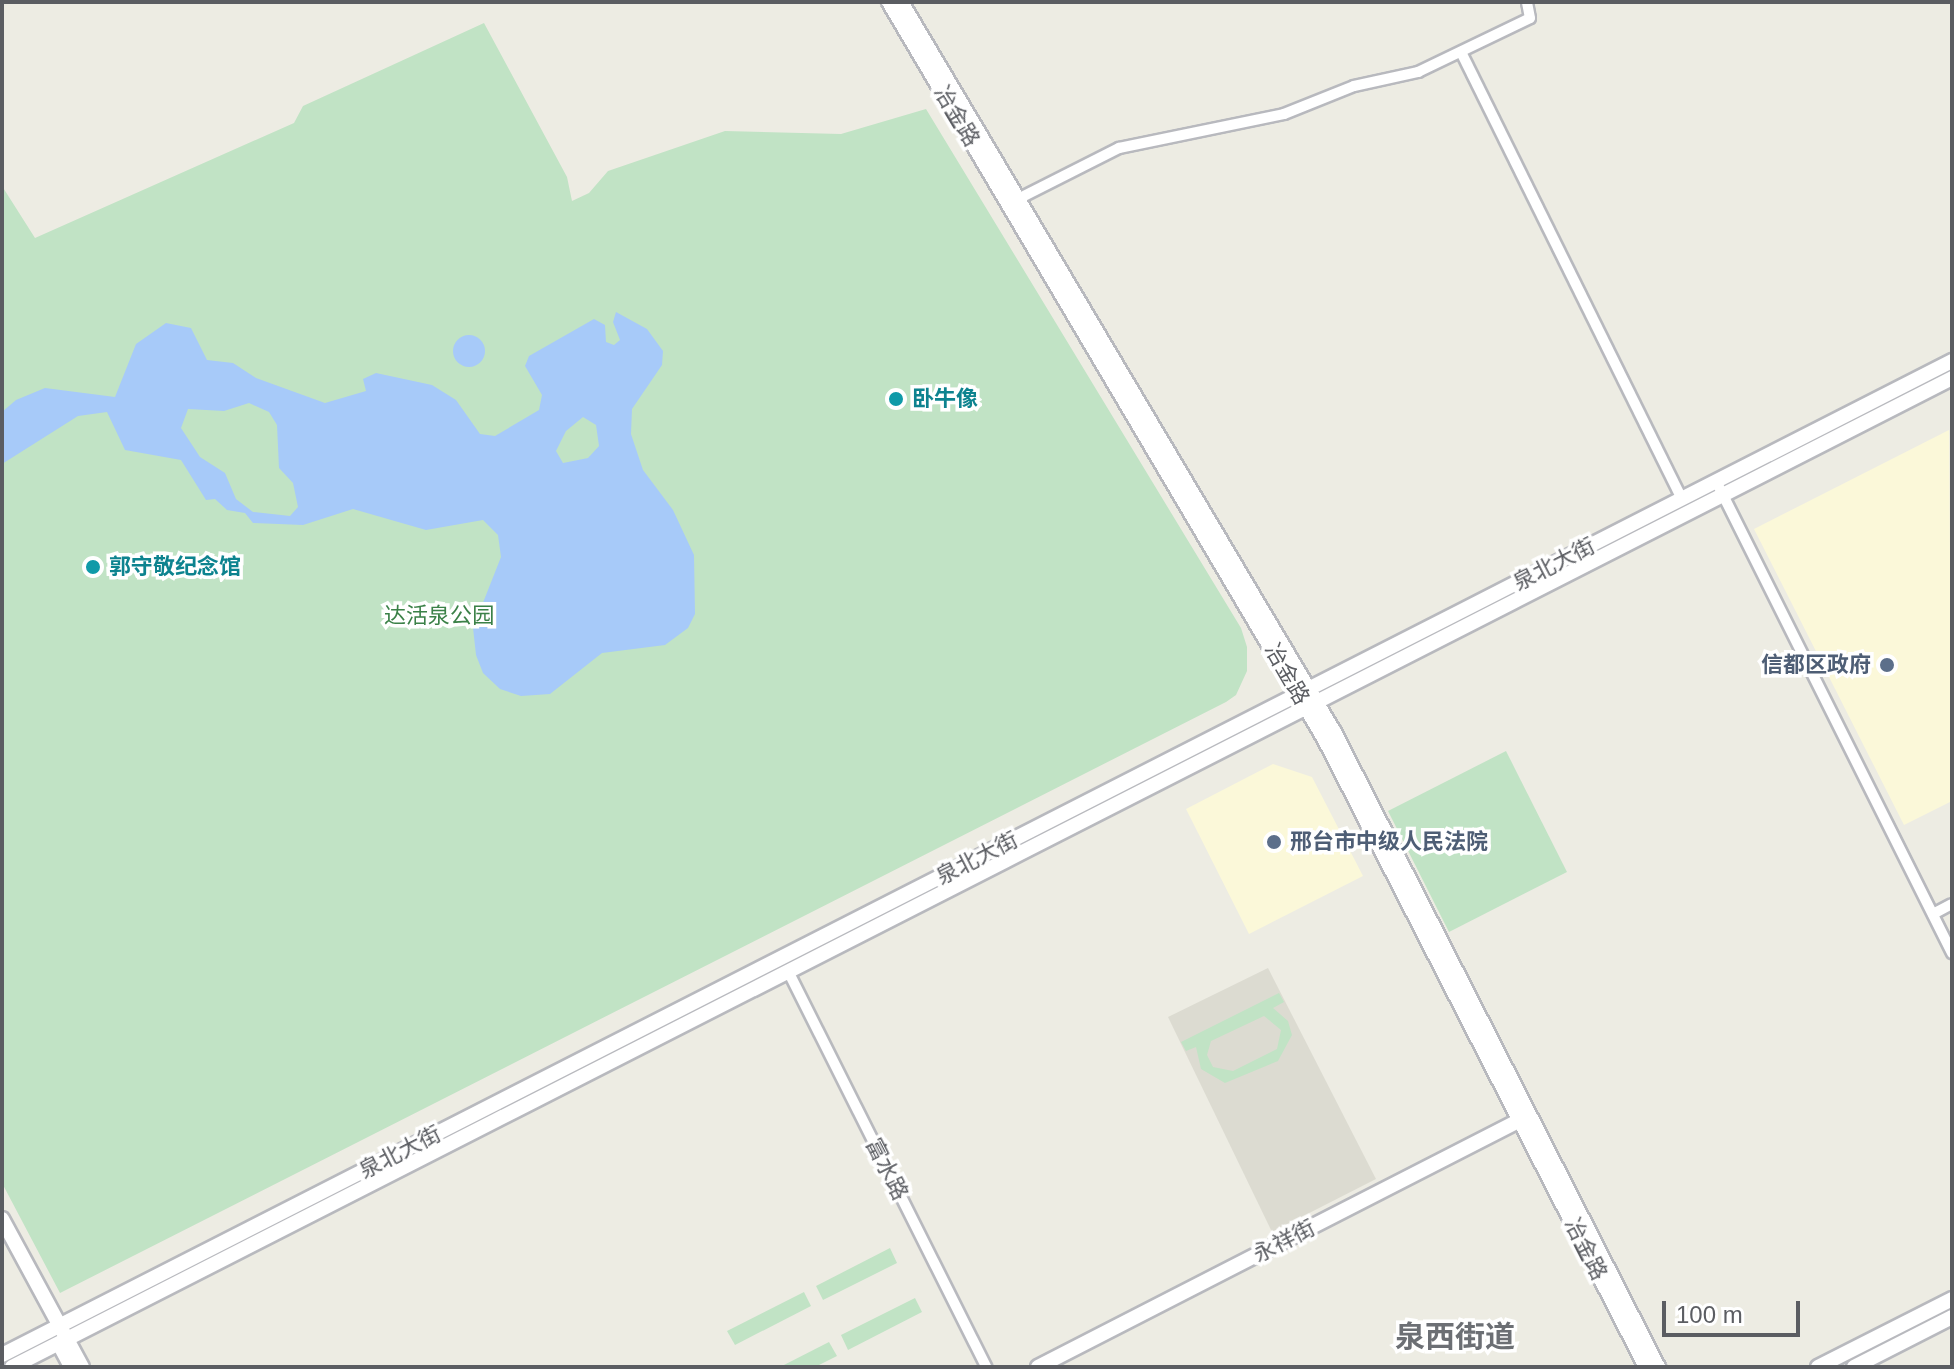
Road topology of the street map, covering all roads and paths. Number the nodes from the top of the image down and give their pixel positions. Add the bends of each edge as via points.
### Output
1 (889, 2) edge
2 (901, 2) edge
3 (1527, 2) edge
4 (1461, 52) junction
5 (1018, 199) junction
6 (1952, 361) edge
7 (1952, 378) edge
8 (1719, 488) junction
9 (1682, 499) junction
10 (1307, 698) junction
11 (1952, 904) edge
12 (1933, 914) junction
13 (1952, 953) edge
14 (788, 971) junction
15 (1525, 1118) junction
16 (2, 1219) edge
17 (1952, 1299) edge
18 (1952, 1317) edge
19 (60, 1334) junction
20 (2, 1355) edge
21 (12, 1367) edge
22 (71, 1367) edge
23 (82, 1367) edge
24 (986, 1367) edge
25 (1038, 1367) edge
26 (1646, 1367) edge
27 (1658, 1367) edge
28 (1818, 1367) edge
29 (1854, 1367) edge

1 - 10 main road, 冶金路
2 - 5 main road, 冶金路
3 - 4 street via 1530,18
4 - 5 street via 1418,72 1354,86 1284,114 1119,148
4 - 9 street
5 - 10 main road, 冶金路
6 - 8 main road, 泉北大街
7 - 8 main road, 泉北大街
8 - 9 main road, 泉北大街
8 - 10 main road, 泉北大街
8 - 12 street
9 - 10 main road, 泉北大街
10 - 14 main road, 泉北大街
10 - 15 main road, 冶金路
10 - 19 main road, 泉北大街
11 - 12 street
12 - 13 street
14 - 19 main road, 泉北大街
14 - 24 street, 富水路
15 - 25 main road, 永祥街
15 - 26 main road, 冶金路
15 - 27 main road, 冶金路
16 - 19 main road
17 - 28 main road
18 - 29 main road
19 - 20 main road, 泉北大街
19 - 21 main road, 泉北大街
19 - 22 main road
19 - 23 main road

